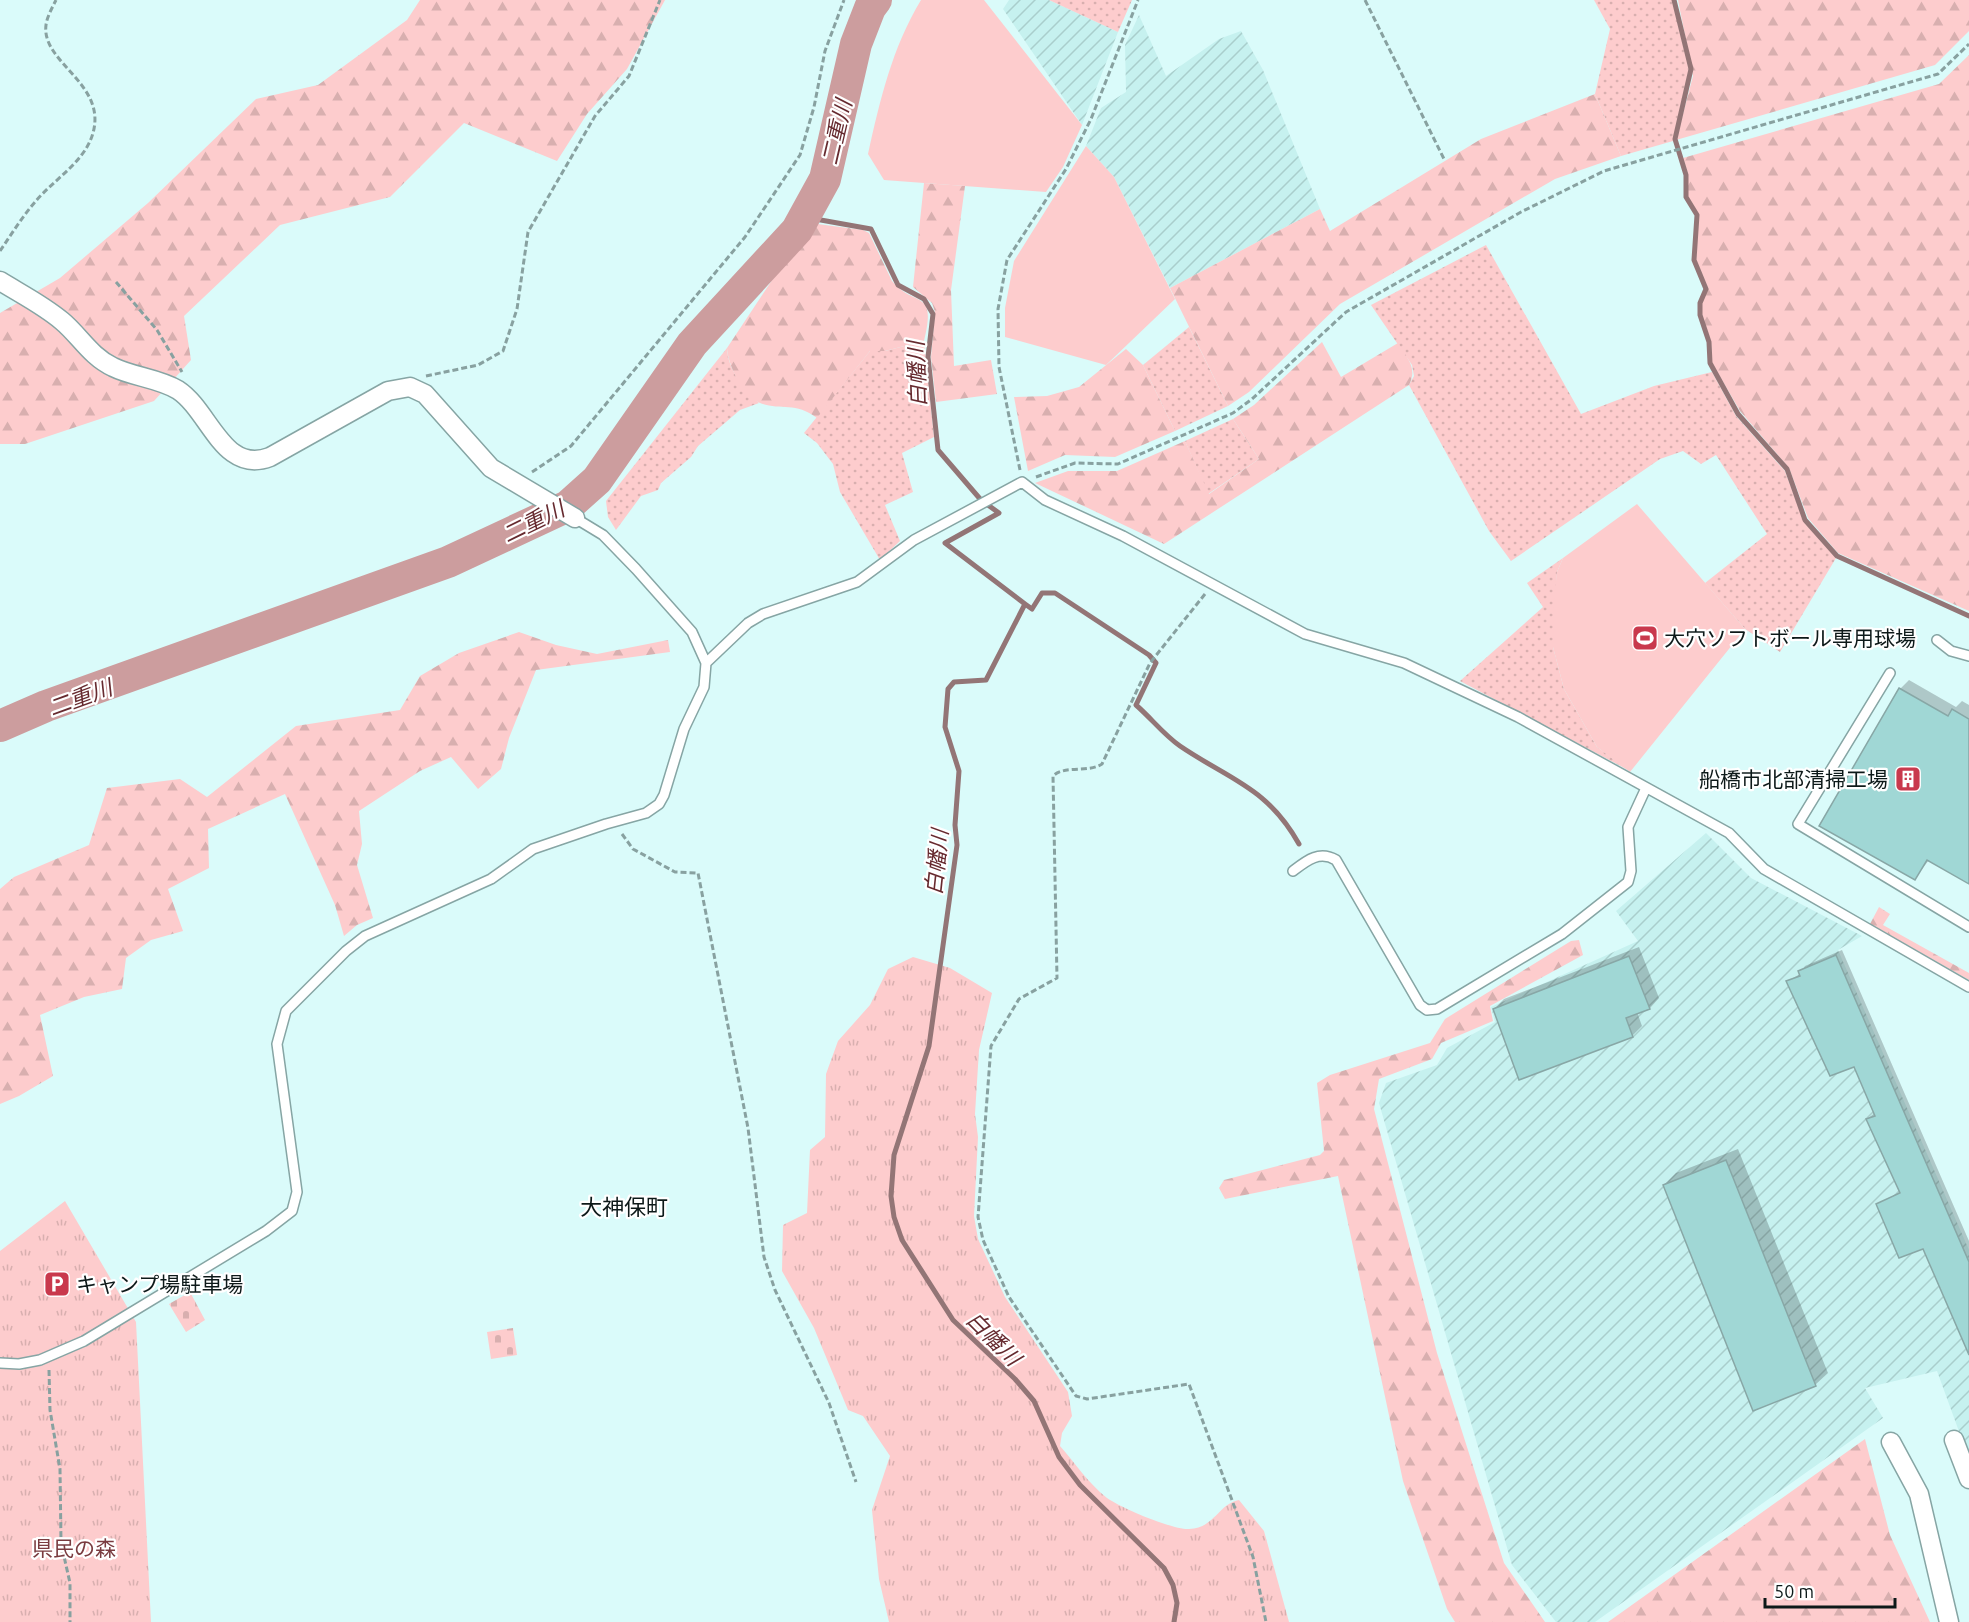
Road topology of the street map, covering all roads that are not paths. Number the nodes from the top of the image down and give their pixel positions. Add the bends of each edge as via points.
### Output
1 (0, 281) edge
2 (575, 518) joint
3 (1937, 640) dead end
4 (1969, 656) edge
5 (706, 663) junction
6 (1890, 673) dead end
7 (1646, 788) junction
8 (1293, 871) dead end
9 (1969, 927) edge
10 (1969, 987) edge
11 (0, 1363) edge
12 (1954, 1440) dead end
13 (1891, 1442) dead end
14 (1969, 1479) edge
15 (1949, 1622) edge

1 - 2 street via 44,307 113,367 178,391 232,453 247,461 258,462 388,392 410,387 425,394 491,468
2 - 5 lane via 603,535 643,577 692,632
3 - 4 lane via 1951,651
5 - 7 lane via 763,614 857,582 914,540 1022,482 1045,500 1123,536 1305,634 1404,663 1478,696
5 - 11 lane via 704,687 684,729 659,804 646,813 533,849 491,879 365,936 286,1011 277,1044 297,1192 292,1211 266,1231 84,1341 19,1365
6 - 9 lane via 1798,824
7 - 8 lane via 1628,827 1628,882 1562,934 1437,1009 1427,1010 1420,1005 1336,860 1326,855 1315,856
7 - 10 lane via 1729,832 1764,869
12 - 14 street
13 - 15 street via 1919,1494

